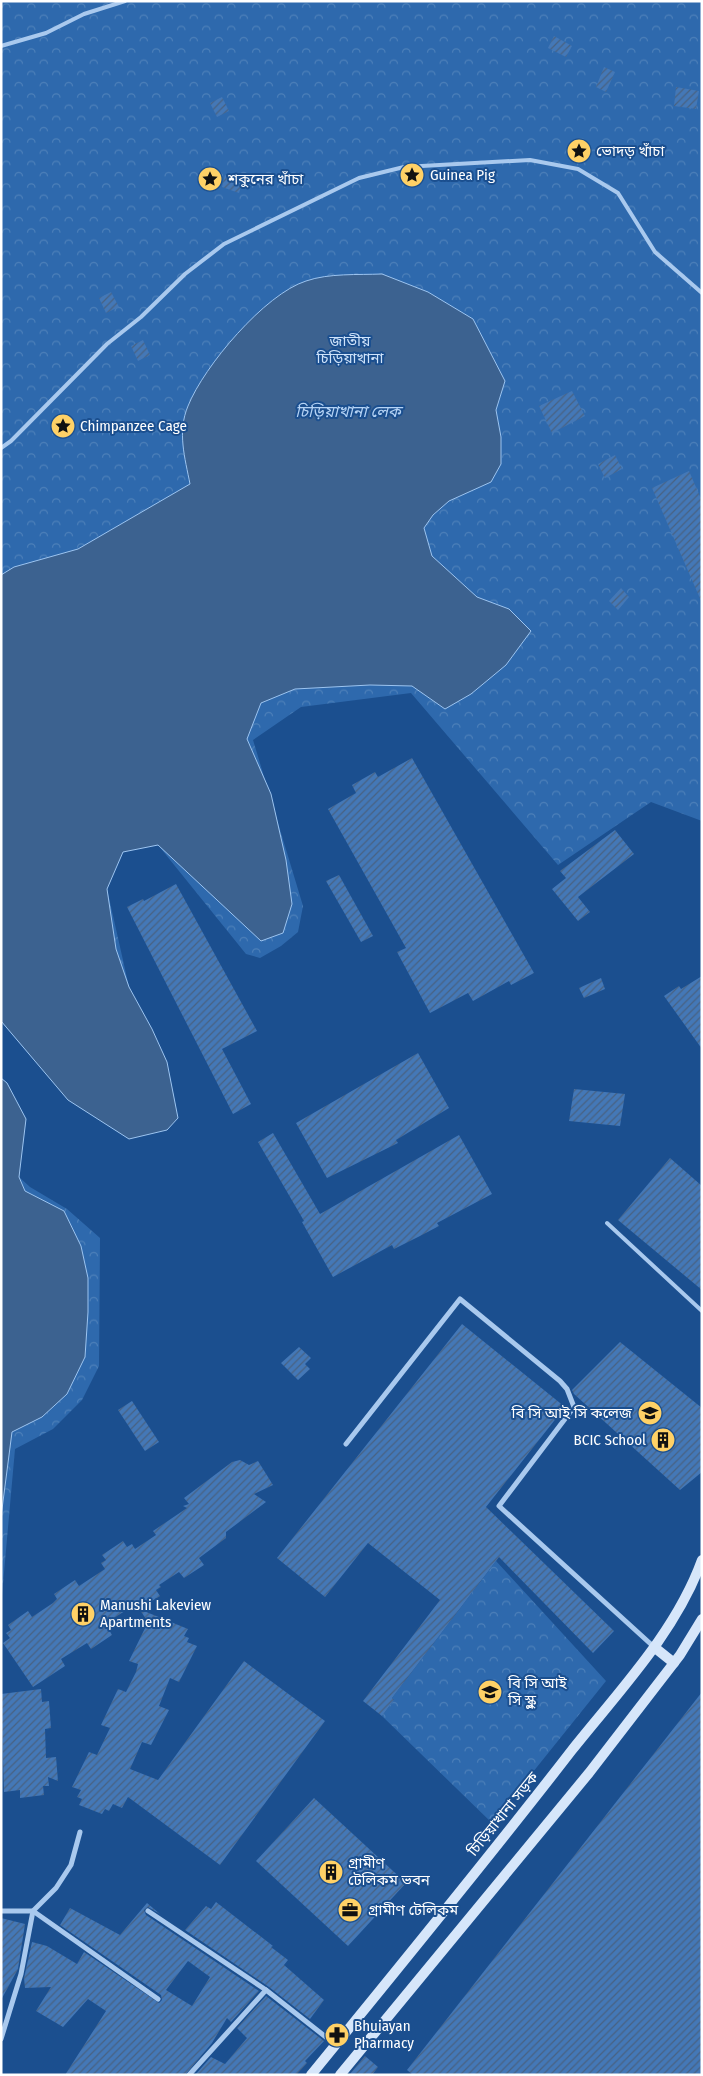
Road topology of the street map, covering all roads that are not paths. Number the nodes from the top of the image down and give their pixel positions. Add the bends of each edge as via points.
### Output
1 (125, 1) edge
2 (1, 46) edge
3 (702, 293) edge
4 (1, 448) edge
5 (607, 1224) dead end
6 (702, 1311) edge
7 (346, 1444) dead end
8 (702, 1560) edge
9 (702, 1619) edge
10 (654, 1647) junction
11 (674, 1663) junction
12 (80, 1832) dead end
13 (1, 1911) edge
14 (34, 1911) junction
15 (148, 1912) dead end
16 (266, 1990) junction
17 (158, 1999) dead end
18 (1, 2014) edge
19 (9, 2017) junction
20 (1, 2039) edge
21 (336, 2045) junction
22 (346, 2073) edge
23 (189, 2075) edge
24 (311, 2075) edge

1 - 2 lane via 84,14 46,33
3 - 4 lane via 654,252 618,193 578,169 530,160 404,167 359,178 224,244 185,274 141,317 107,344
5 - 6 lane
7 - 10 street via 460,1299 560,1381 567,1389 574,1408 499,1506
8 - 10 main road, চিড়িয়াখানা সড়ক via 680,1608
9 - 11 main road
10 - 11 main road
10 - 21 main road, চিড়িয়াখানা সড়ক
11 - 22 main road
12 - 14 street via 71,1865 56,1888
13 - 14 street
14 - 17 street
14 - 19 street
15 - 16 street
16 - 21 street
16 - 23 street
18 - 19 street
19 - 20 street
21 - 24 main road, চিড়িয়াখানা সড়ক

